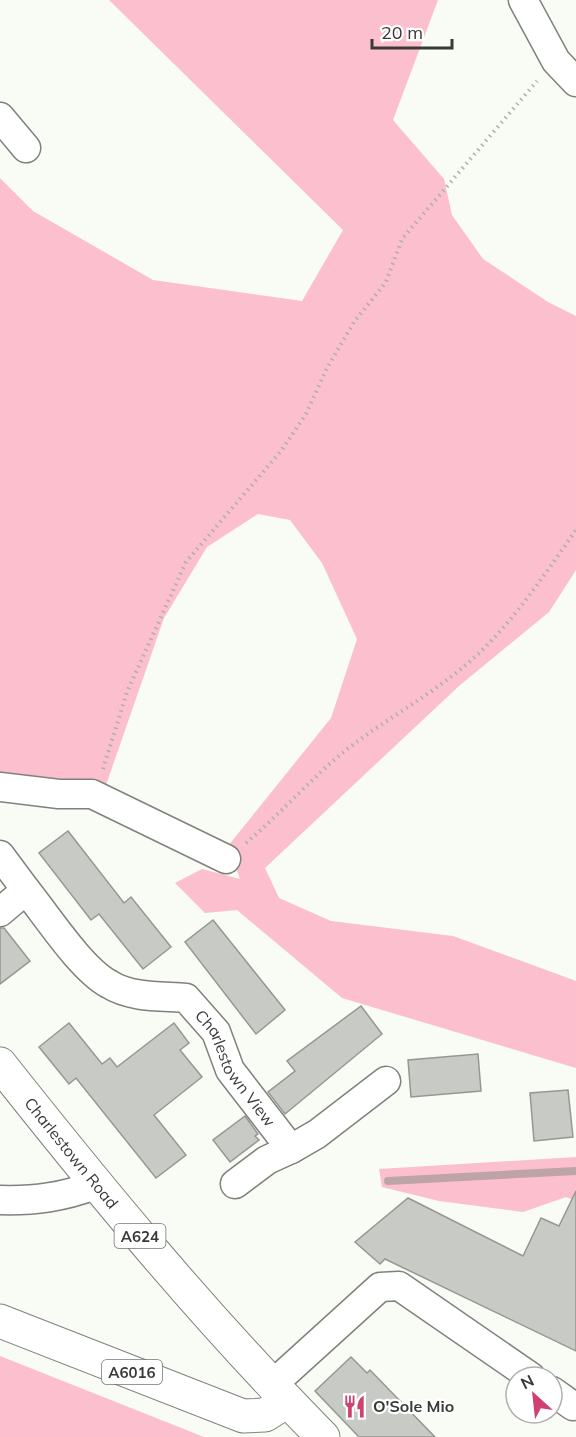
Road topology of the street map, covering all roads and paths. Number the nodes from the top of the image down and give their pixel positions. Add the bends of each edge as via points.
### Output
1 (523, 0) edge
2 (556, 61) junction
3 (576, 81) edge
4 (0, 117) edge
5 (26, 148) dead end
6 (576, 530) edge
7 (0, 787) edge
8 (92, 794) junction
9 (0, 855) edge
10 (226, 859) joint
11 (26, 890) junction
12 (0, 912) edge
13 (0, 1064) edge
14 (386, 1081) dead end
15 (291, 1149) junction
16 (235, 1184) dead end
17 (95, 1185) junction
18 (0, 1200) edge
19 (0, 1321) edge
20 (514, 1365) edge
21 (280, 1393) junction
22 (323, 1437) edge

1 - 2 street
2 - 3 street
2 - 8 path via 402,238 386,282 354,322 306,414 280,451 186,562 135,673
4 - 5 street
6 - 10 path via 529,597 490,643 452,676 339,756 279,816
7 - 8 street
8 - 10 street
9 - 11 street, Charlestown View
11 - 12 street
11 - 15 street, Charlestown View via 84,962 108,984 134,994 186,998 216,1032 231,1070
13 - 17 main road, Charlestown Road / A624
14 - 15 street
15 - 16 street via 267,1160
17 - 18 street via 34,1201
17 - 21 main road, Charlestown Road / A624
19 - 21 main road, A6016 via 243,1416 265,1415
20 - 21 street via 399,1286 380,1287
21 - 22 main road, A624

